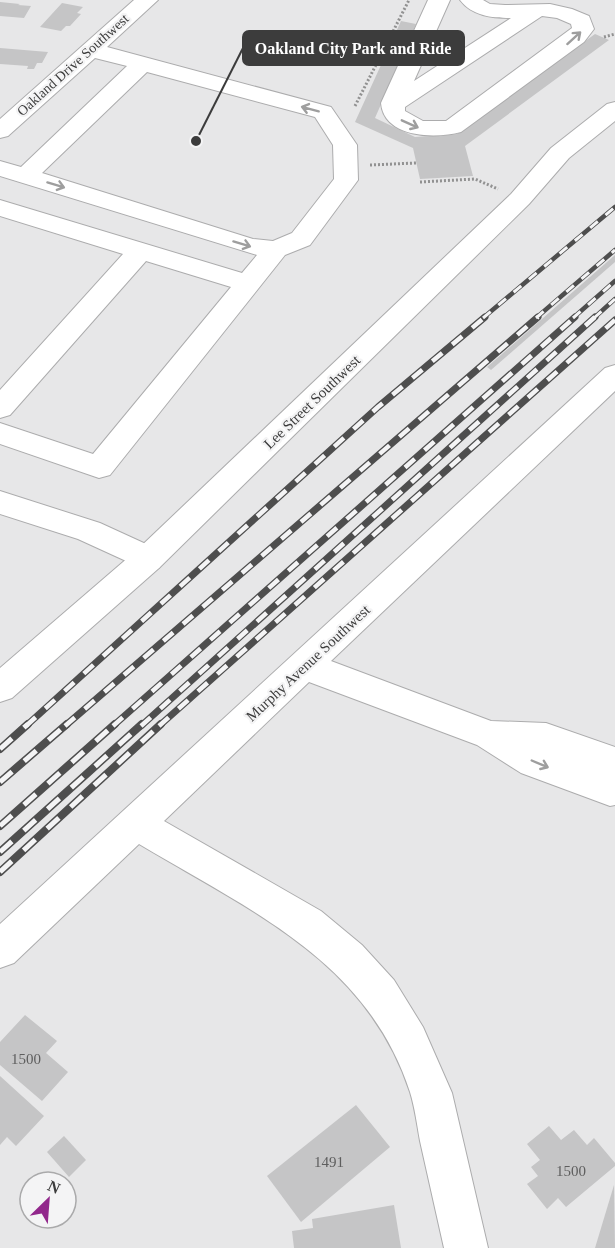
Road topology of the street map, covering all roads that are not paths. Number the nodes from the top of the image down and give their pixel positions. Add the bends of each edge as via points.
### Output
1 (147, 0) edge
2 (438, 2) edge
3 (472, 2) edge
4 (538, 10) junction
5 (91, 50) junction
6 (142, 64) junction
7 (393, 105) junction
8 (615, 109) edge
9 (0, 131) edge
10 (0, 168) edge
11 (25, 176) junction
12 (0, 208) edge
13 (276, 249) junction
14 (139, 252) junction
15 (247, 283) junction
16 (615, 375) edge
17 (0, 408) edge
18 (0, 433) edge
19 (0, 502) edge
20 (148, 559) junction
21 (305, 666) junction
22 (0, 688) edge
23 (489, 735) junction
24 (615, 762) edge
25 (615, 789) edge
26 (135, 823) junction
27 (0, 950) edge
28 (466, 1248) edge

1 - 5 street, Oakland Drive Southwest
2 - 3 street via 461,7
2 - 7 street
3 - 4 street via 500,11
4 - 7 street
7 -> 4 street via 394,114 405,123 422,129 453,127 583,29 581,21 573,16
5 - 6 street
5 - 9 street, Oakland Drive Southwest
6 - 11 street
13 -> 6 street via 301,239 346,180 345,145 323,112
8 - 20 street, Lee Street Southwest via 560,153 520,199
10 - 11 street
11 -> 13 street via 251,247
12 - 14 street
13 - 15 street
14 - 15 street
14 - 17 street
15 - 18 street via 99,467
16 - 21 street, Murphy Avenue Southwest
19 - 20 street via 89,531
20 - 22 street, Lee Street Southwest
21 - 23 street
21 - 26 street, Murphy Avenue Southwest
23 - 24 street via 546,738
23 -> 25 street via 534,762
26 - 27 street, Murphy Avenue Southwest
26 - 28 street via 307,924 348,958 380,994 409,1041 431,1093

